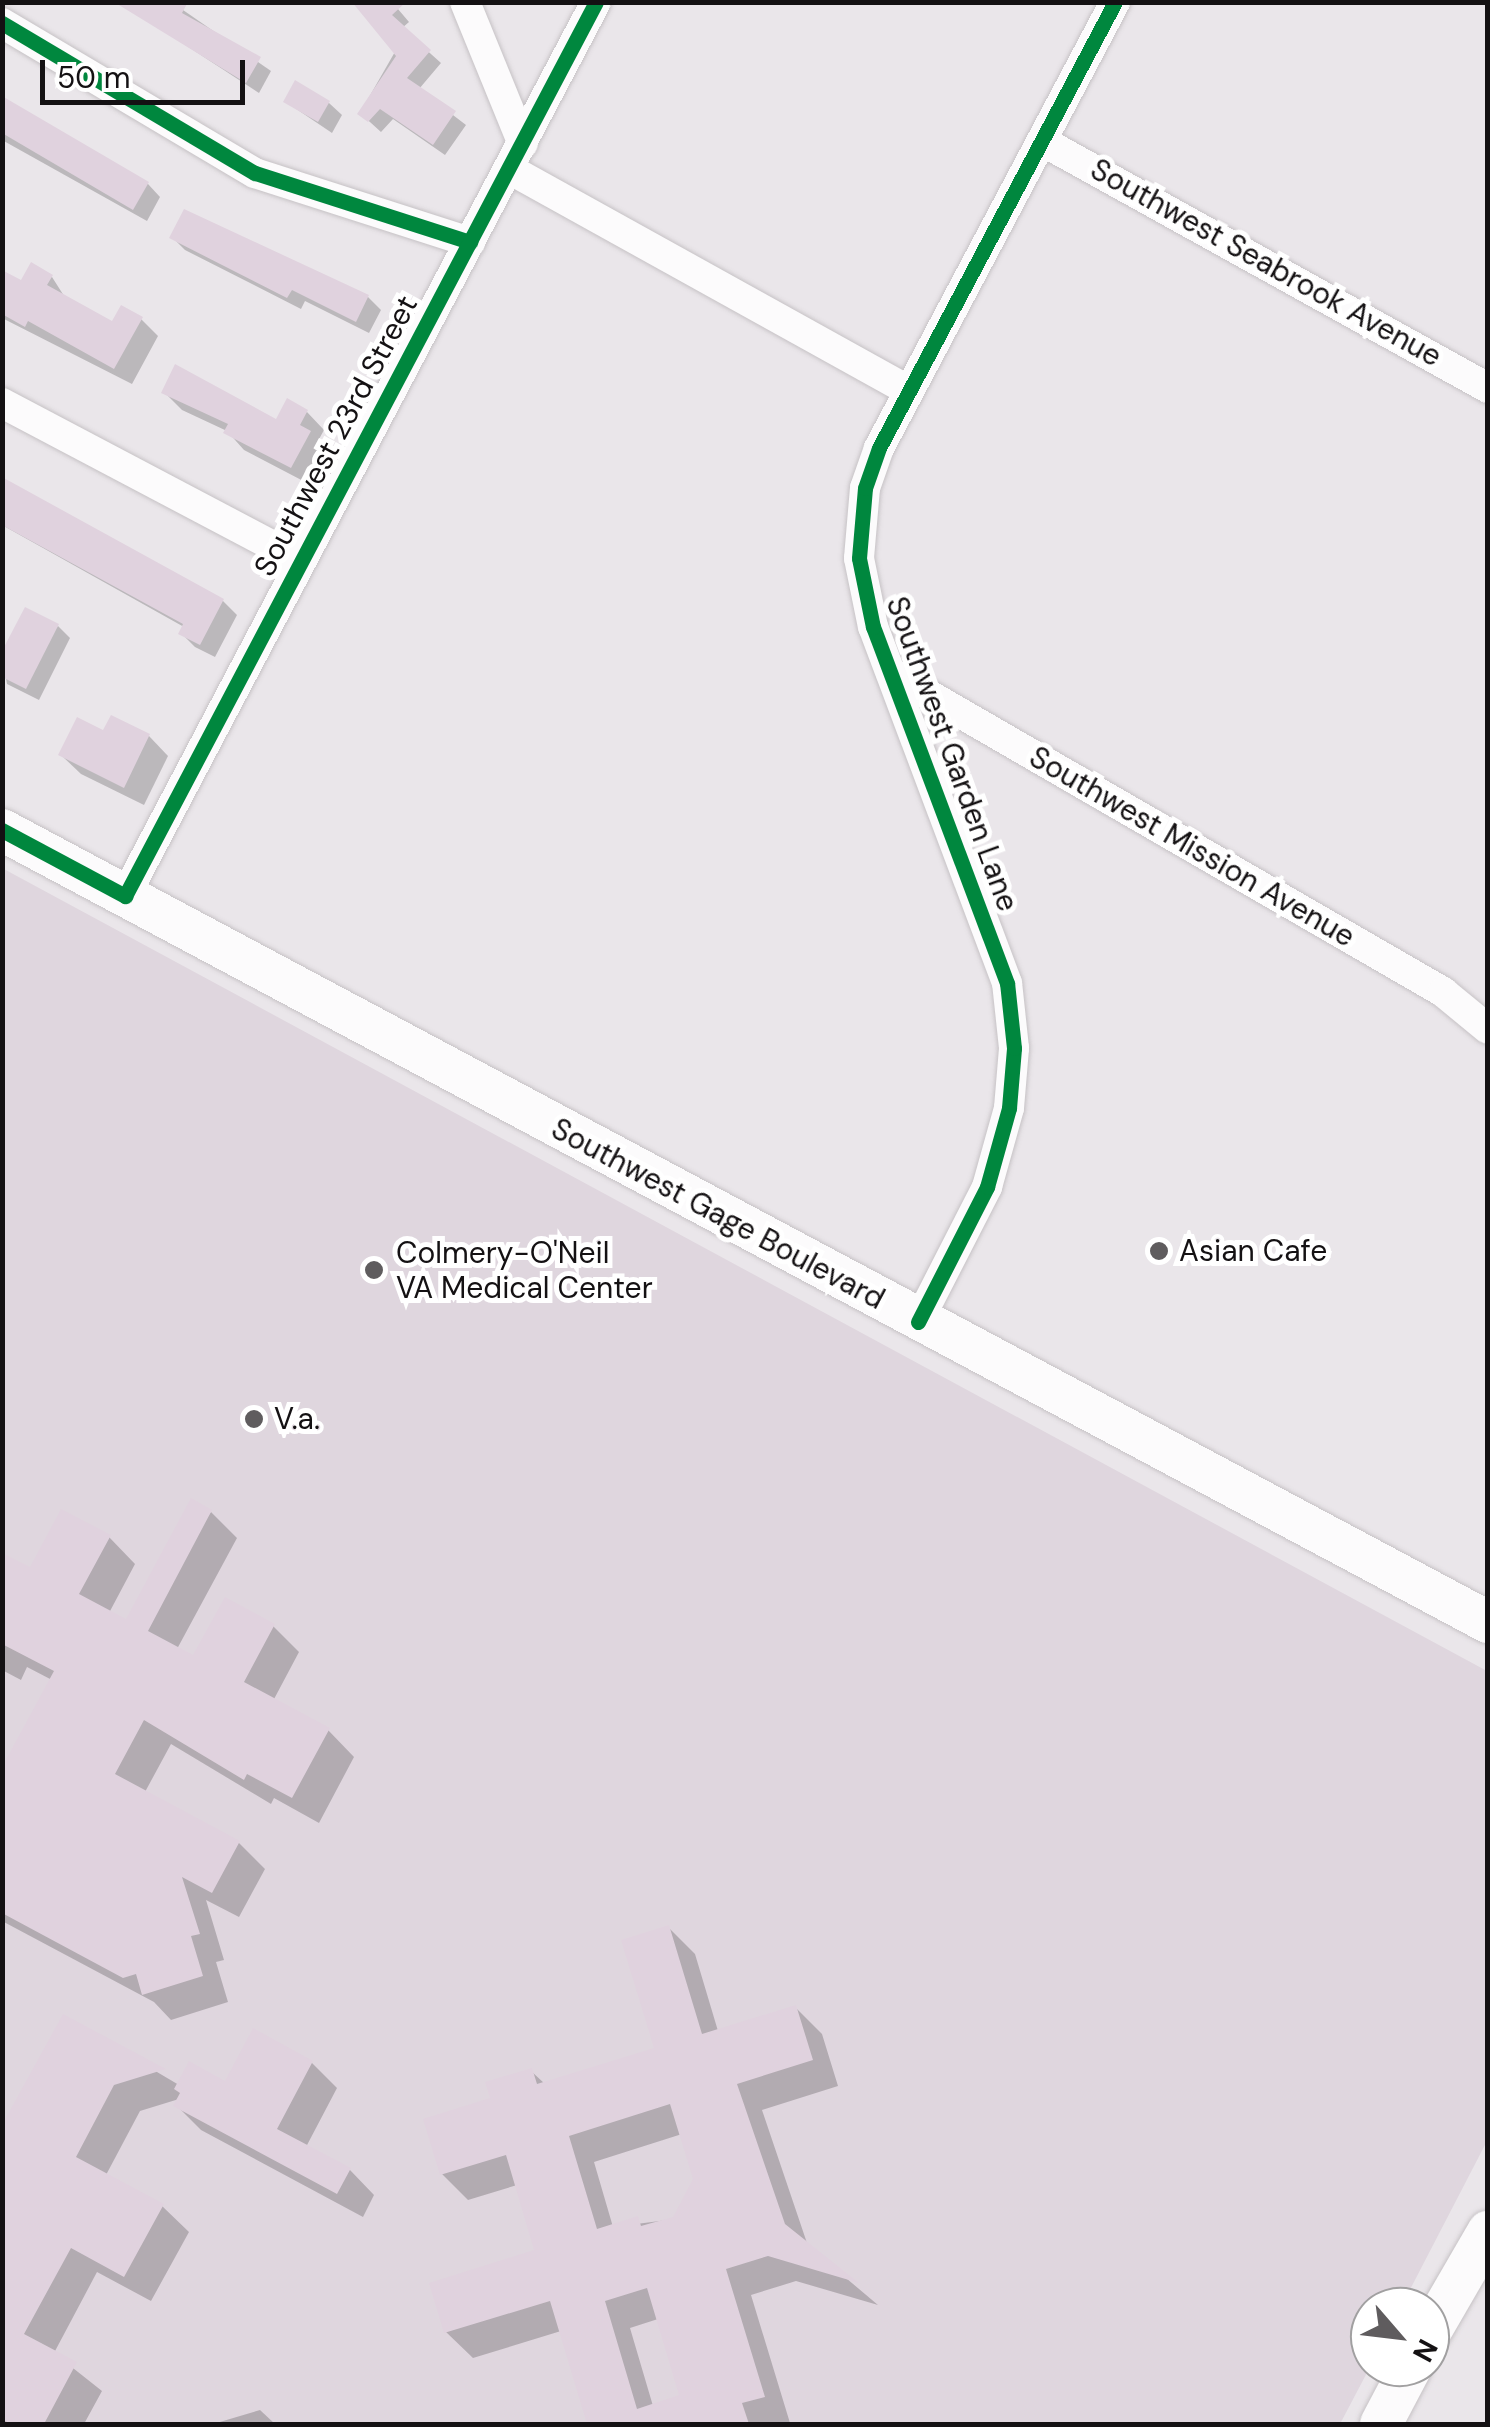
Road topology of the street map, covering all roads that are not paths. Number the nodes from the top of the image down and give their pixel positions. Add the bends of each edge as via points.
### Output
1 (464, 2) edge
2 (596, 2) edge
3 (1115, 2) edge
4 (2, 23) edge
5 (1042, 141) junction
6 (516, 156) junction
7 (470, 242) junction
8 (1488, 388) edge
9 (909, 391) junction
10 (2, 404) edge
11 (300, 560) junction
12 (891, 673) junction
13 (2, 830) edge
14 (125, 896) junction
15 (1488, 1029) edge
16 (918, 1322) junction
17 (1488, 1622) edge
18 (1488, 2232) edge
19 (1450, 2298) edge
20 (1400, 2387) edge
21 (1380, 2424) edge

1 - 6 street
2 - 6 street, Southwest 23rd Street
3 - 5 street, Southwest Garden Lane
4 - 7 street via 255,173
5 - 8 street, Southwest Seabrook Avenue
5 - 9 street, Southwest Garden Lane
6 - 7 street, Southwest 23rd Street
6 - 9 street
7 - 11 street, Southwest 23rd Street
9 - 12 street, Southwest Garden Lane via 879,448 859,534 861,582
10 - 11 street
11 - 14 street, Southwest 23rd Street
12 - 15 street, Southwest Mission Avenue via 1443,992
12 - 16 street, Southwest Garden Lane via 1007,983 1014,1048 1009,1108 986,1187
13 - 14 main road, Southwest Gage Boulevard
14 - 16 main road, Southwest Gage Boulevard
16 - 17 main road, Southwest Gage Boulevard
18 - 19 main road
20 - 21 main road

